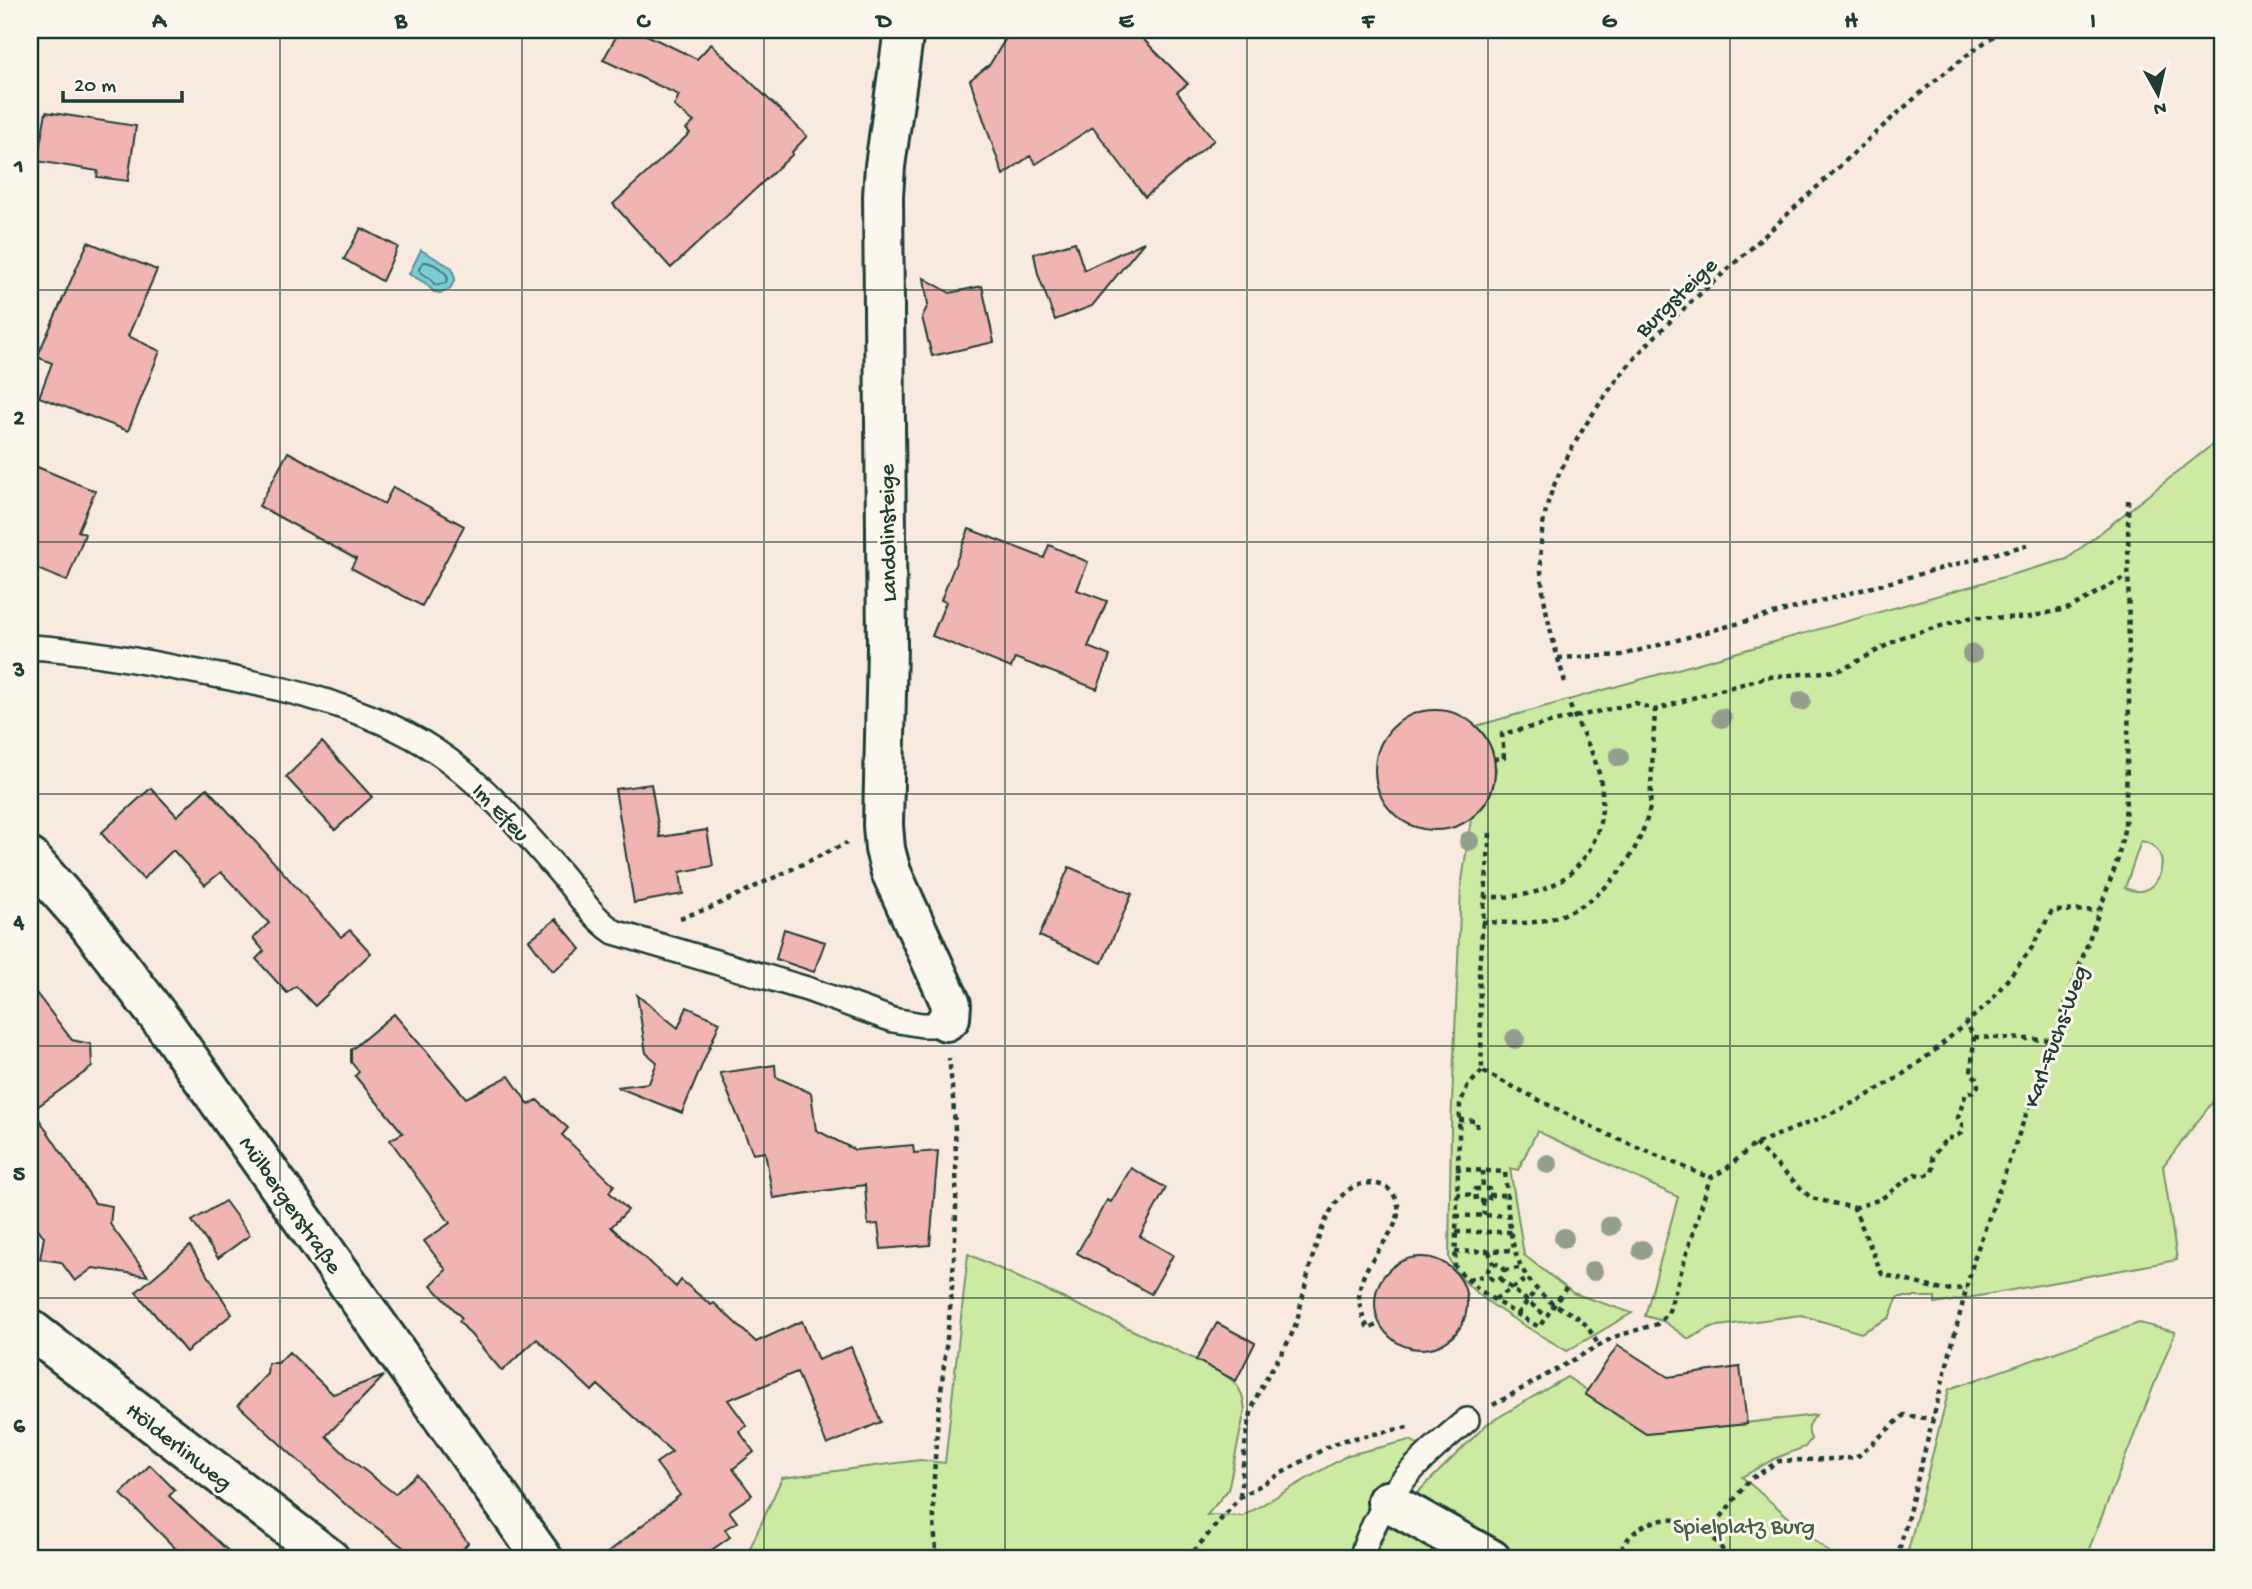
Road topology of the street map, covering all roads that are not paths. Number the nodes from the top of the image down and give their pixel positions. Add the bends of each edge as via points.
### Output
1 (904, 30) edge
2 (30, 647) edge
3 (30, 858) edge
4 (946, 1021) joint
5 (30, 1329) edge
6 (1467, 1420) road end
7 (1387, 1502) junction
8 (330, 1559) edge
9 (543, 1559) edge
10 (1362, 1559) edge
11 (1491, 1559) edge

1 - 4 street, Landolinsteige via 883,196 887,622 883,825 891,872 951,1004
2 - 4 lane, Im Efeu via 89,652 285,690 392,726 463,771 551,862 591,914 614,932 807,989 893,1020 922,1025
3 - 9 street, Mülbergerstraße via 166,1025
5 - 8 street, Hölderlinweg
6 - 7 lane via 1418,1462
7 - 10 lane
7 - 11 street

